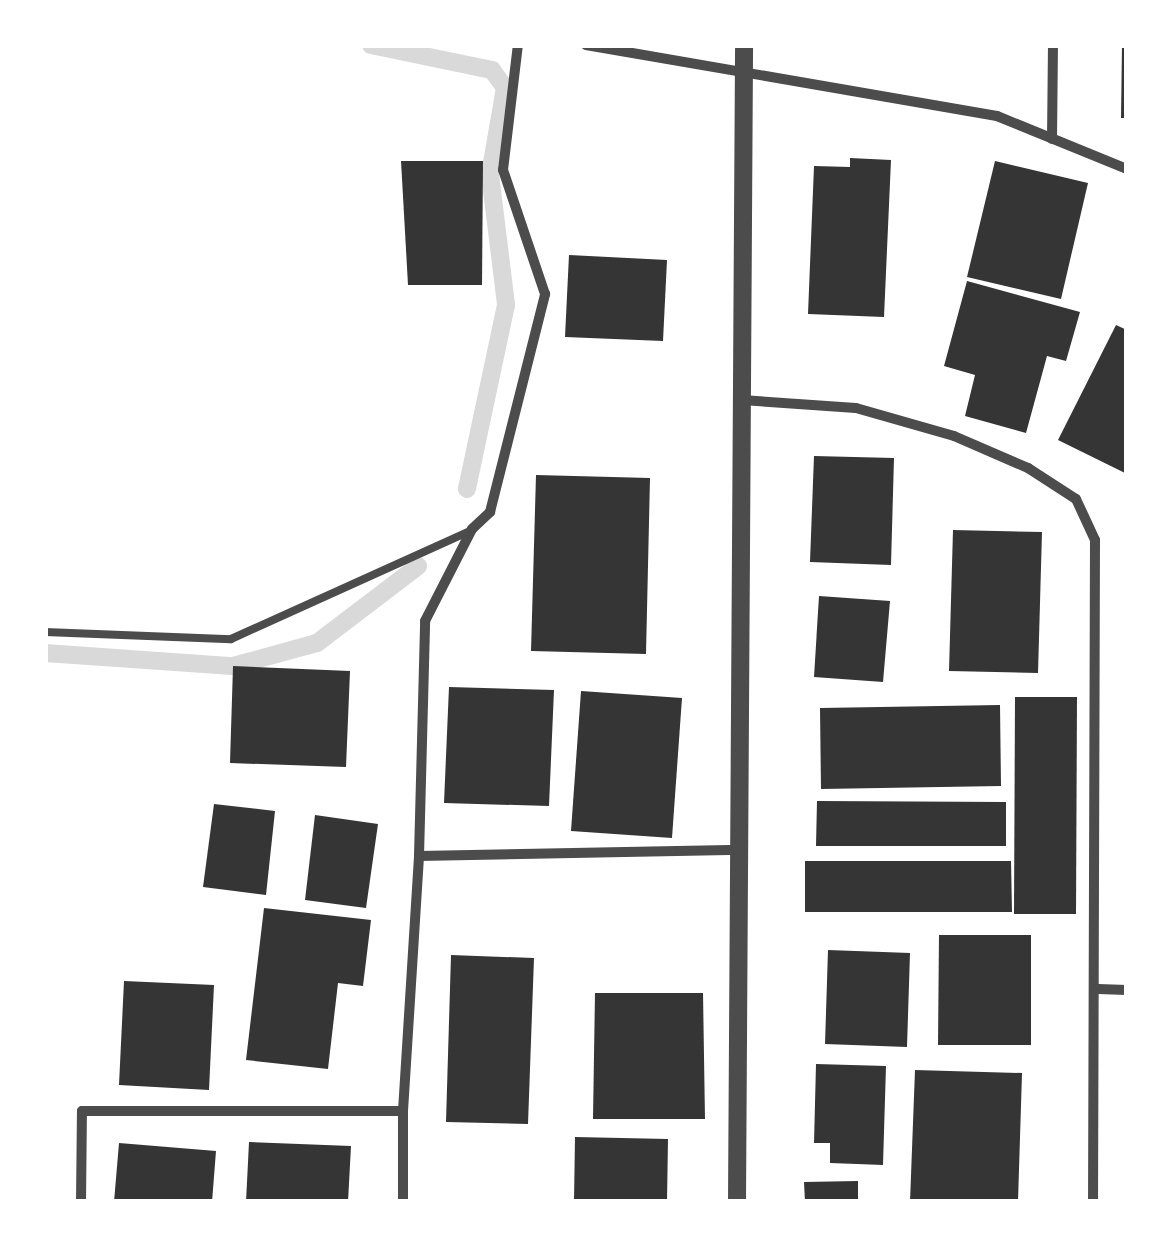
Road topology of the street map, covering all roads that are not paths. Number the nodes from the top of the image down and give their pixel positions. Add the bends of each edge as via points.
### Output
1 (518, 45) edge
2 (586, 45) edge
3 (744, 45) edge
4 (1053, 45) edge
5 (742, 75) junction
6 (1052, 139) junction
7 (1127, 169) edge
8 (742, 400) junction
9 (472, 529) junction
10 (45, 632) edge
11 (742, 850) junction
12 (419, 856) junction
13 (1098, 990) junction
14 (1127, 990) edge
15 (403, 1111) junction
16 (80, 1202) edge
17 (403, 1202) edge
18 (737, 1202) edge
19 (1093, 1202) edge

1 - 9 street via 503,170 545,294 490,512
2 - 5 street
3 - 5 street
4 - 6 street
5 - 6 street via 996,116
5 - 8 street
6 - 7 street
8 - 11 street
8 - 13 street via 856,408 954,436 1028,468 1076,499 1094,540
9 - 10 lane via 231,638
9 - 12 street via 425,621
11 - 12 street
11 - 18 street
12 - 15 street
13 - 14 street
13 - 19 street
15 - 16 street via 82,1111
15 - 17 street

